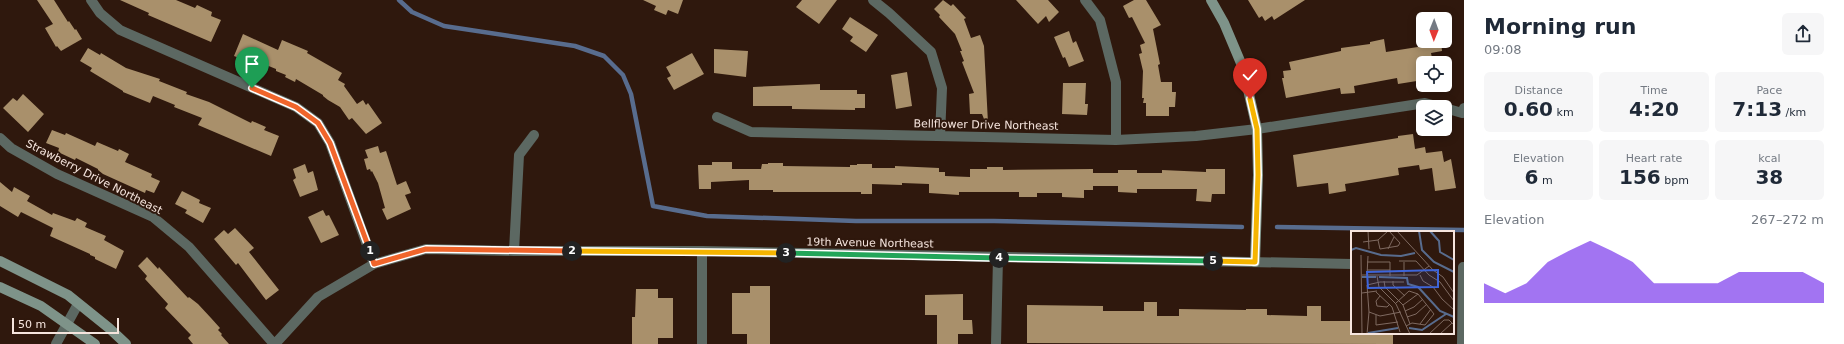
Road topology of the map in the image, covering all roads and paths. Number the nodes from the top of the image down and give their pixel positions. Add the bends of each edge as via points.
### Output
1 (91, 0) edge
2 (873, 0) edge
3 (1085, 0) edge
4 (1211, 0) edge
5 (1416, 104) edge
6 (1464, 108) edge
7 (1452, 110) edge
8 (716, 118) dead end
9 (1257, 129) junction
10 (534, 135) dead end
11 (940, 136) junction
12 (0, 138) edge
13 (1116, 140) junction
14 (514, 251) junction
15 (702, 251) junction
16 (998, 258) junction
17 (0, 261) edge
18 (1255, 262) junction
19 (374, 264) junction
20 (1351, 264) edge
21 (1460, 266) edge
22 (0, 287) edge
23 (78, 304) junction
24 (68, 324) junction
25 (56, 344) edge
26 (95, 344) edge
27 (126, 344) edge
28 (274, 344) edge
29 (702, 344) edge
30 (996, 344) edge
31 (1462, 344) edge

1 - 19 street via 100,13 120,30 296,107 318,123 330,143
2 - 11 street via 931,52 942,88
3 - 13 street via 1100,20 1116,82
4 - 9 street via 1224,22 1243,68
5 - 9 street, Bellflower Drive Northeast
6 - 7 street via 1462,113
8 - 11 street, Bellflower Drive Northeast via 751,132
9 - 13 street, Bellflower Drive Northeast via 1196,136
9 - 18 street
10 - 14 street via 519,155
11 - 13 street, Bellflower Drive Northeast
12 - 28 street, Strawberry Drive Northeast via 11,148 58,174 153,217 190,247
14 - 15 street, 19th Avenue Northeast
14 - 19 street, 19th Avenue Northeast via 426,249
15 - 16 street, 19th Avenue Northeast
15 - 29 street
16 - 18 street, 19th Avenue Northeast
16 - 30 street
17 - 23 street via 68,296
18 - 20 street, 19th Avenue Northeast
19 - 28 street, 19th Avenue Northeast via 318,298
21 - 31 street
22 - 24 street via 41,306
23 - 24 street
23 - 27 street
24 - 25 street
24 - 26 street

